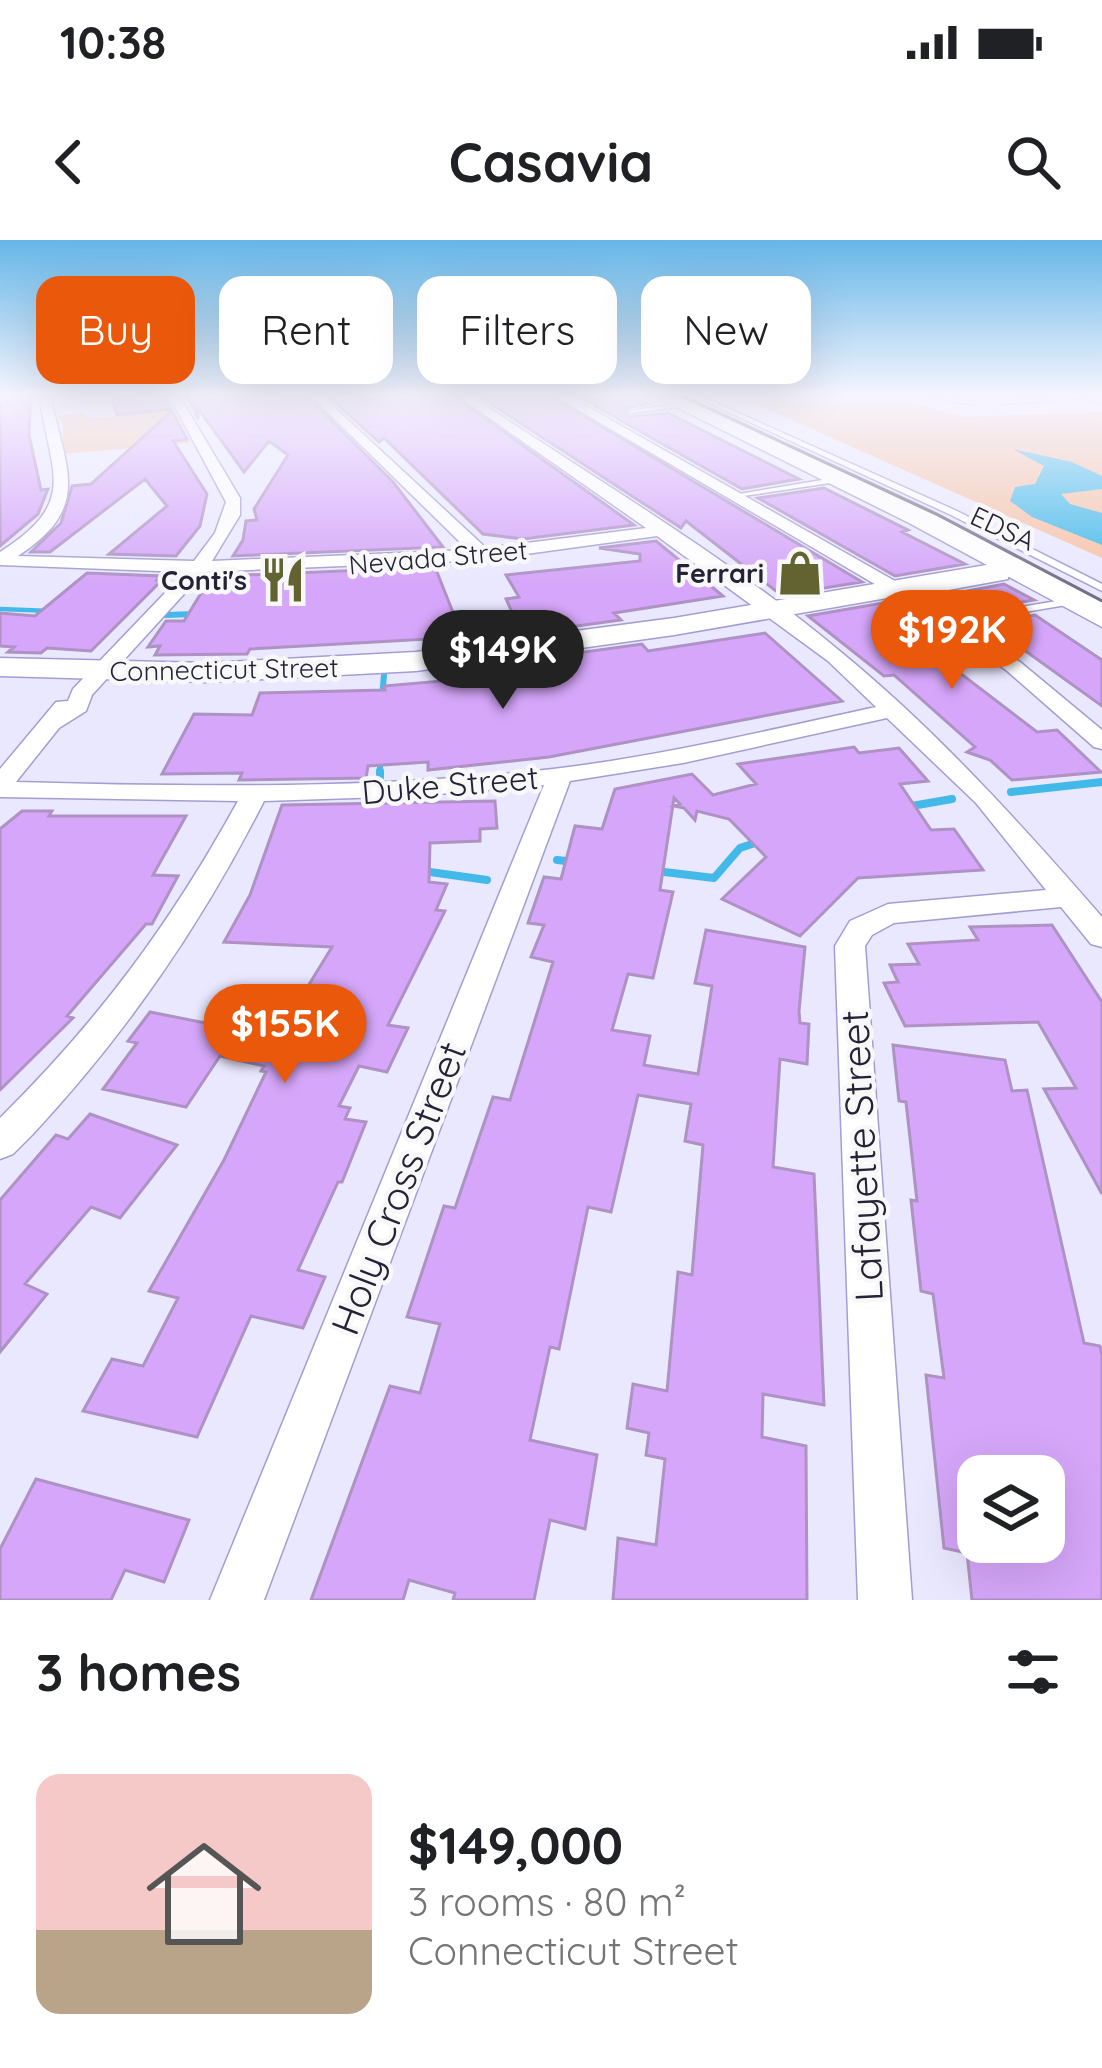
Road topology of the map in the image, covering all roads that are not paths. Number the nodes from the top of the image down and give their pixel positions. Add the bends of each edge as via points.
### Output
1 (56, 457) edge
2 (209, 457) edge
3 (381, 457) edge
4 (553, 457) edge
5 (673, 457) edge
6 (799, 457) edge
7 (808, 457) edge
8 (840, 479) junction
9 (737, 495) junction
10 (659, 531) junction
11 (483, 555) junction
12 (0, 560) edge
13 (194, 570) junction
14 (1021, 570) junction
15 (901, 592) junction
16 (1097, 598) edge
17 (994, 605) dead end
18 (765, 610) junction
19 (1006, 613) junction
20 (948, 622) junction
21 (0, 667) edge
22 (92, 683) junction
23 (895, 710) junction
24 (1102, 742) edge
25 (560, 776) junction
26 (0, 787) edge
27 (253, 796) junction
28 (1070, 897) junction
29 (1102, 937) edge
30 (0, 1142) edge
31 (237, 1600) edge
32 (885, 1600) edge

1 - 12 street via 61,510
2 - 13 street via 234,502 221,536
3 - 11 street
4 - 10 street
5 - 9 street
6 - 8 highway, EDSA
7 - 16 highway, EDSA
8 - 9 lane
8 - 14 highway, EDSA
9 - 15 street
10 - 11 street, Nevada Street
10 - 18 street
11 - 13 street, Nevada Street
12 - 13 street, Nevada Street
13 - 22 street
14 - 15 street, Connecticut Street
14 - 16 highway, EDSA
15 - 18 street, Connecticut Street
15 - 20 street
16 - 19 lane
17 - 19 lane
18 - 22 street, Connecticut Street via 382,664
18 - 23 street
19 - 20 lane
20 - 24 street
21 - 22 street, Connecticut Street
22 - 26 street
23 - 25 street, Duke Street
23 - 28 street
25 - 27 street, Duke Street
25 - 31 street, Holy Cross Street
26 - 27 street, Duke Street
27 - 30 street via 143,982
28 - 29 street
28 - 32 street, Lafayette Street via 888,914 861,928 850,946

